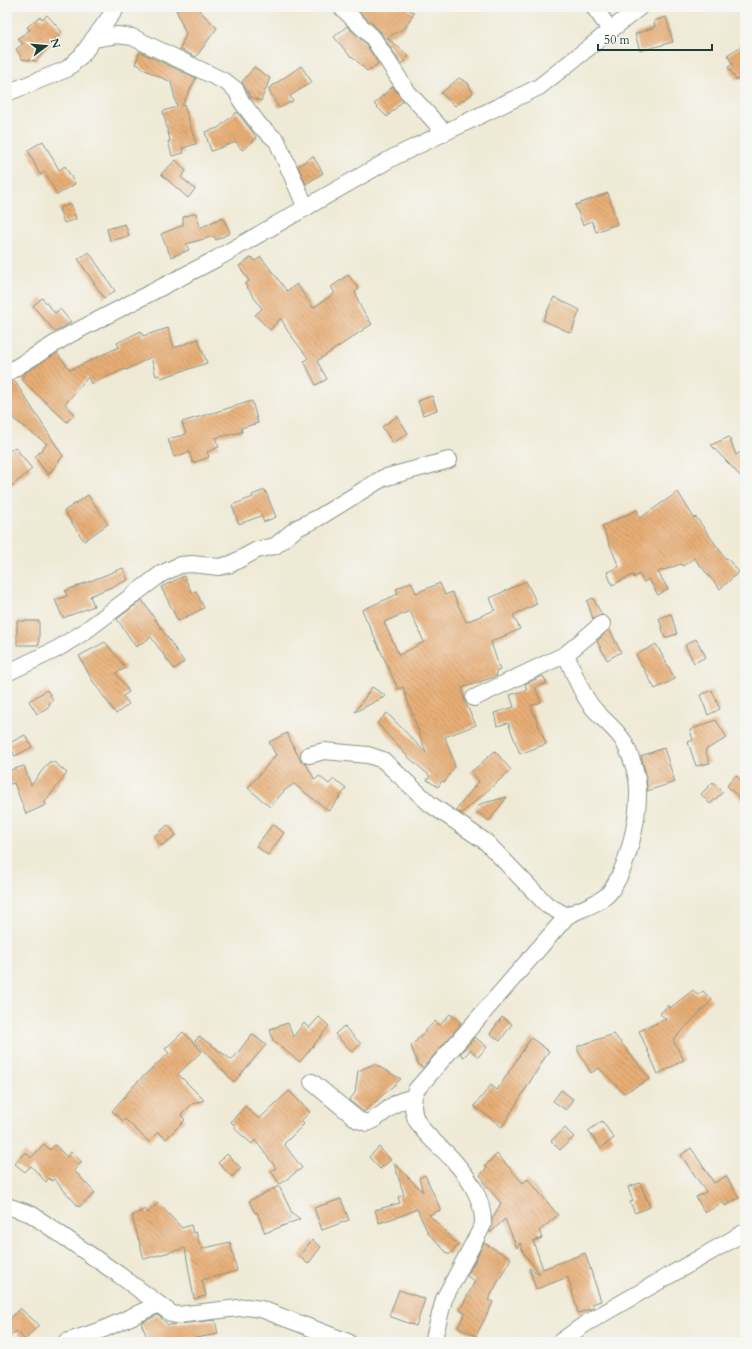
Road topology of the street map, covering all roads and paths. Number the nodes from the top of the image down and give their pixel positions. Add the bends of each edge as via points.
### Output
1 (341, 7) edge
2 (594, 7) edge
3 (640, 7) edge
4 (111, 9) edge
5 (611, 31) junction
6 (93, 39) junction
7 (7, 93) edge
8 (444, 132) junction
9 (306, 208) junction
10 (7, 373) edge
11 (449, 460) dead end
12 (602, 624) dead end
13 (566, 654) junction
14 (7, 673) edge
15 (474, 698) dead end
16 (309, 754) dead end
17 (567, 916) junction
18 (312, 1082) dead end
19 (412, 1098) junction
20 (7, 1206) edge
21 (745, 1232) edge
22 (157, 1305) junction
23 (66, 1342) edge
24 (348, 1342) edge
25 (433, 1342) edge
26 (560, 1342) edge

1 - 8 street via 373,38 407,91
2 - 5 street
3 - 5 street
4 - 6 street
5 - 8 street via 539,87
6 - 7 street via 82,55 67,69
6 - 9 street via 117,35 132,37 226,82 236,90 260,126 277,141
8 - 9 street via 394,157
9 - 10 street via 216,259 69,335
11 - 14 street via 383,478 297,528 275,546 257,550 231,564 219,567 180,565 161,574 78,637
12 - 13 street
13 - 15 street
13 - 17 street via 581,690 590,704 623,740 634,763 638,788 630,845 624,866 608,893
16 - 17 street via 324,751 368,755 383,760 430,804 486,842 547,905
17 - 19 street via 421,1084
18 - 19 street via 358,1120 367,1123 392,1104
19 - 25 street via 418,1123 464,1174 481,1201 484,1213 483,1226 444,1299
20 - 22 street via 31,1214 118,1274
21 - 26 street via 585,1324
22 - 23 street via 104,1329
22 - 24 street via 178,1315 247,1307 261,1309

